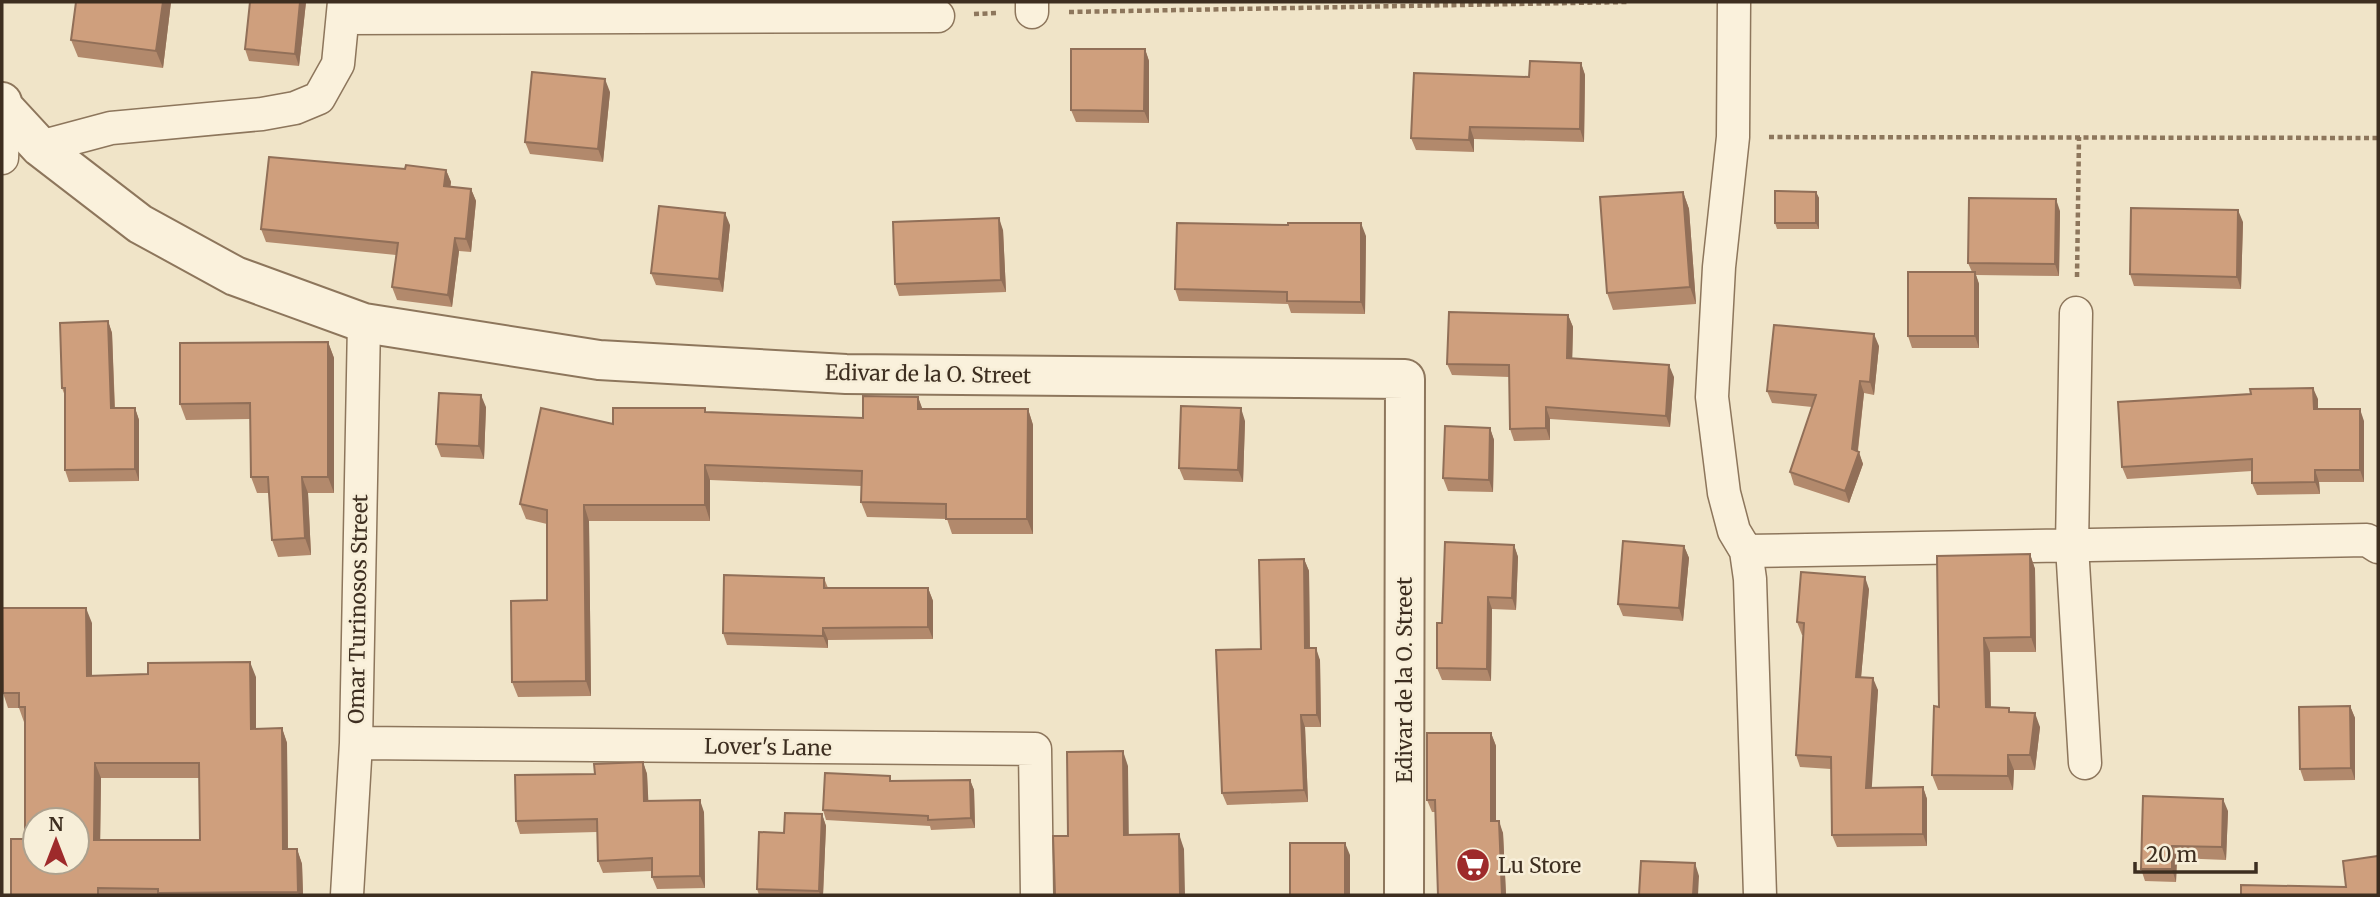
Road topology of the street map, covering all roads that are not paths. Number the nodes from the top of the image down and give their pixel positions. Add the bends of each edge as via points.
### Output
1 (1734, 2) edge
2 (344, 10) edge
3 (938, 16) road end
4 (2, 106) edge
5 (40, 147) junction
6 (2, 158) edge
7 (2076, 313) road end
8 (365, 324) junction
9 (2072, 546) junction
10 (2378, 547) edge
11 (1746, 551) junction
12 (356, 743) junction
13 (2085, 763) dead end
14 (347, 895) edge
15 (1037, 895) edge
16 (1404, 895) edge
17 (1760, 895) edge

1 - 11 street via 1733,137 1712,397 1724,493 1734,531
2 - 3 street
2 - 5 street via 338,64 319,98 262,114 111,128
4 - 5 street, Edivar de la O. Street
4 - 6 street
5 - 8 street, Edivar de la O. Street via 140,224 235,276
7 - 9 street
8 - 12 street, Omar Turinosos Street
8 - 16 street, Edivar de la O. Street via 599,360 846,374 1405,379
9 - 10 street via 2367,540
9 - 11 street
9 - 13 street
11 - 17 street
12 - 14 street, Omar Turinosos Street
12 - 15 street, Lover's Lane via 1035,749

